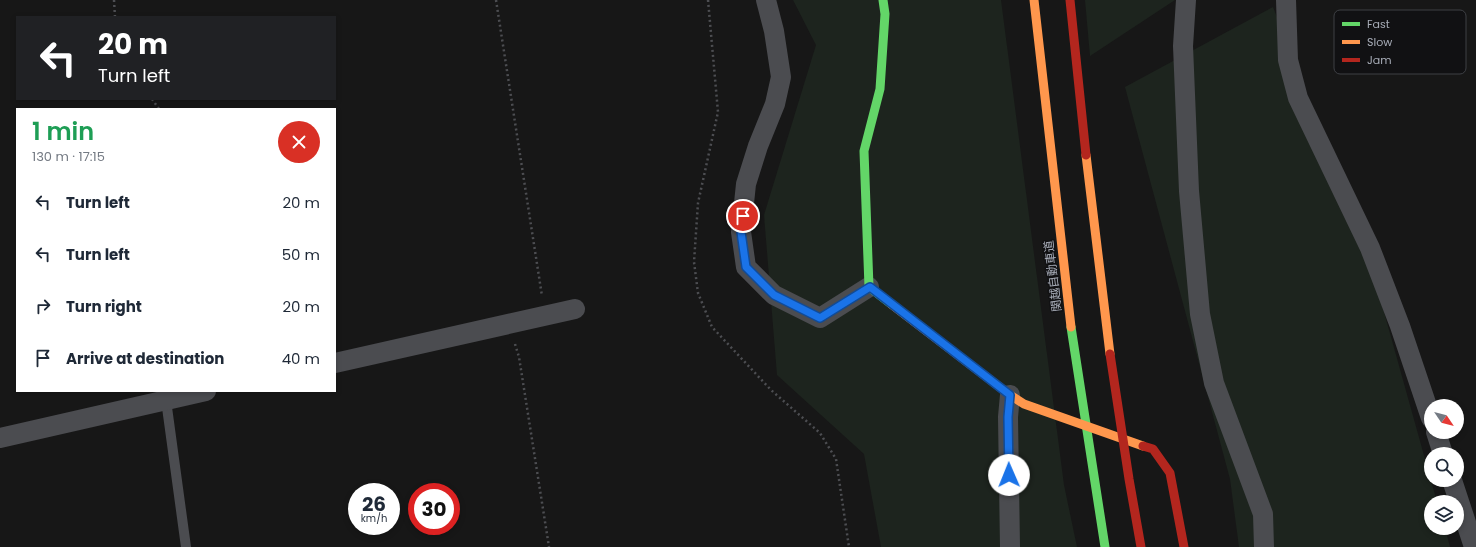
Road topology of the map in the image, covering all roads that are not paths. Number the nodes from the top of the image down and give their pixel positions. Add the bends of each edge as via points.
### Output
1 (766, 0) edge
2 (883, 0) edge
3 (1034, 0) edge
4 (1070, 0) edge
5 (1186, 0) edge
6 (1286, 0) edge
7 (870, 287) junction
8 (575, 309) dead end
9 (336, 362) edge
10 (202, 392) edge
11 (1017, 399) junction
12 (1425, 399) edge
13 (166, 400) junction
14 (0, 438) edge
15 (1454, 487) edge
16 (186, 547) edge
17 (1010, 547) edge
18 (1106, 547) edge
19 (1141, 547) edge
20 (1184, 547) edge
21 (1264, 547) edge
22 (1474, 547) edge

1 - 7 street via 781,77 775,104 746,184 741,232 746,267 774,295 820,318
2 - 7 main road via 885,14 880,89 864,151
3 - 18 main road, 関越自動車道 via 1070,325
4 - 19 main road via 1106,329
5 - 21 street via 1183,46 1189,191 1200,314 1214,383 1263,514
6 - 12 street via 1288,60 1298,98 1370,248
7 - 11 main road
8 - 9 street
10 - 13 street
11 - 17 street via 1008,417
11 - 20 main road via 1153,449 1170,473
13 - 14 street
13 - 16 lane
15 - 22 street

